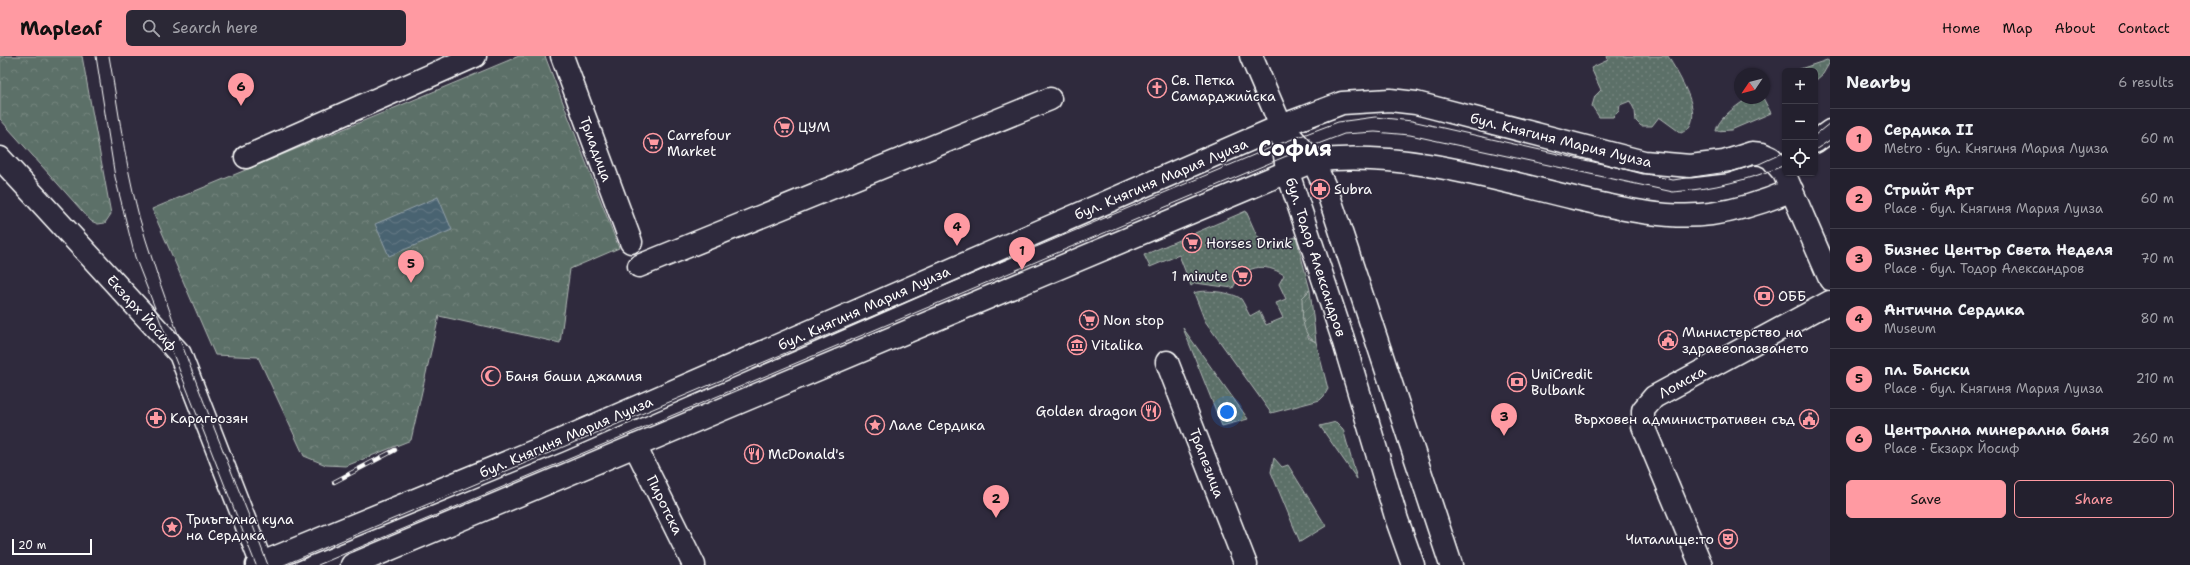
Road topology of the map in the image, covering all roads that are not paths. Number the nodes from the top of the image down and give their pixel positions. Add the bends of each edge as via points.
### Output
1 (475, 56) edge
2 (562, 56) edge
3 (1251, 56) edge
4 (1050, 99) dead end
5 (1281, 126) junction
6 (1830, 131) edge
7 (1818, 140) edge
8 (246, 157) dead end
9 (0, 158) edge
10 (1313, 161) junction
11 (1780, 161) edge
12 (1287, 170) junction
13 (1792, 190) junction
14 (631, 242) dead end
15 (639, 266) dead end
16 (1830, 279) edge
17 (1830, 302) edge
18 (1168, 362) dead end
19 (635, 446) junction
20 (260, 564) edge
21 (352, 565) edge
22 (694, 565) edge
23 (1246, 565) edge
24 (1413, 565) edge
25 (1451, 565) edge
26 (1701, 565) edge

1 - 8 main road
2 - 14 main road, Триадица
3 - 5 main road
4 - 15 main road
5 - 10 main road, бул. Тодор Александров
5 - 11 main road, бул. Княгиня Мария Луиза via 1342,104 1390,100 1416,103 1644,162 1672,166 1707,165 1752,152
5 - 12 main road, бул. Тодор Александров
5 - 20 main road, бул. Княгиня Мария Луиза via 559,441
6 - 7 main road
9 - 20 main road, Екзарх Йосиф via 180,354
10 - 12 main road
10 - 13 main road via 1337,158 1409,161 1618,208 1658,214 1712,214 1768,200
10 - 25 main road, бул. Тодор Александров via 1329,196
11 - 13 main road, бул. Княгиня Мария Луиза
12 - 19 main road
12 - 24 main road, бул. Тодор Александров
13 - 16 main road, бул. Княгиня Мария Луиза
17 - 26 main road, Ломска via 1654,397 1643,410 1643,426
18 - 23 main road, Трапезица
19 - 21 main road
19 - 22 main road, Пиротска

